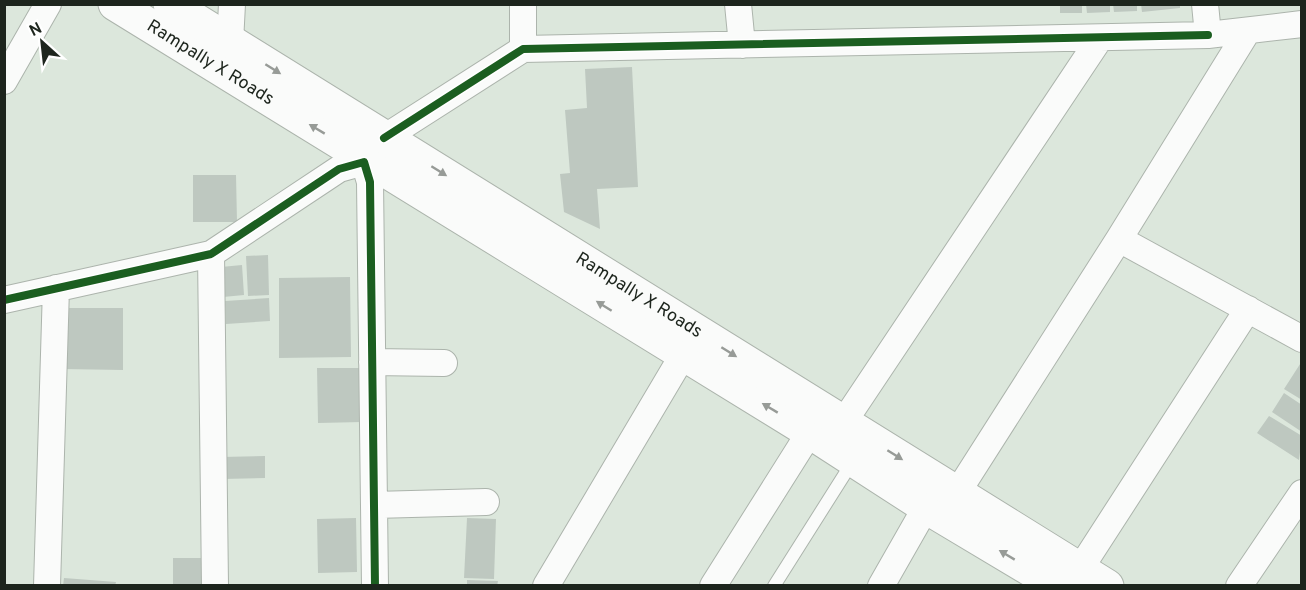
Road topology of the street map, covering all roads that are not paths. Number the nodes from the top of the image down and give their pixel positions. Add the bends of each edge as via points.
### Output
1 (48, 4) edge
2 (115, 4) edge
3 (170, 4) edge
4 (232, 4) edge
5 (523, 4) edge
6 (738, 4) edge
7 (1205, 4) edge
8 (1302, 24) edge
9 (1247, 32) junction
10 (1208, 35) junction
11 (1100, 38) junction
12 (230, 42) junction
13 (742, 45) junction
14 (523, 49) junction
15 (4, 81) edge
16 (372, 153) junction
17 (1119, 239) junction
18 (211, 254) junction
19 (56, 288) junction
20 (4, 300) edge
21 (1248, 309) junction
22 (1302, 339) edge
23 (683, 355) junction
24 (372, 362) junction
25 (444, 363) dead end
26 (843, 423) junction
27 (810, 432) junction
28 (853, 461) junction
29 (957, 493) junction
30 (1302, 493) edge
31 (486, 502) dead end
32 (374, 505) junction
33 (927, 507) junction
34 (1066, 581) edge
35 (47, 585) edge
36 (215, 585) edge
37 (375, 585) edge
38 (546, 585) edge
39 (712, 585) edge
40 (774, 585) edge
41 (881, 585) edge
42 (1239, 585) edge

1 - 15 street
16 -> 2 main road, Rampally X Roads
3 - 12 main road, Rampally X Roads
4 - 12 street
5 - 14 street
6 - 13 street
7 - 10 street
8 - 9 street
9 - 10 street
9 - 17 street
10 - 11 street
11 - 13 street
11 - 26 street
12 -> 16 main road, Rampally X Roads
13 - 14 street
14 - 16 street
16 - 18 street via 339,169
23 -> 16 main road
16 - 24 street
16 -> 26 main road, Rampally X Roads
17 - 21 street
17 - 29 street
18 - 19 street
18 - 36 street
19 - 20 street
19 - 35 street
21 - 22 street
21 - 34 street
27 -> 23 main road
23 - 38 street
24 - 25 street
24 - 32 street
26 -> 29 main road, Rampally X Roads
27 - 28 main road
27 - 39 street
28 - 33 main road
28 - 40 lane
29 - 34 main road, Rampally X Roads
30 - 42 street
31 - 32 street
32 - 37 street
34 -> 33 main road
33 - 41 street

